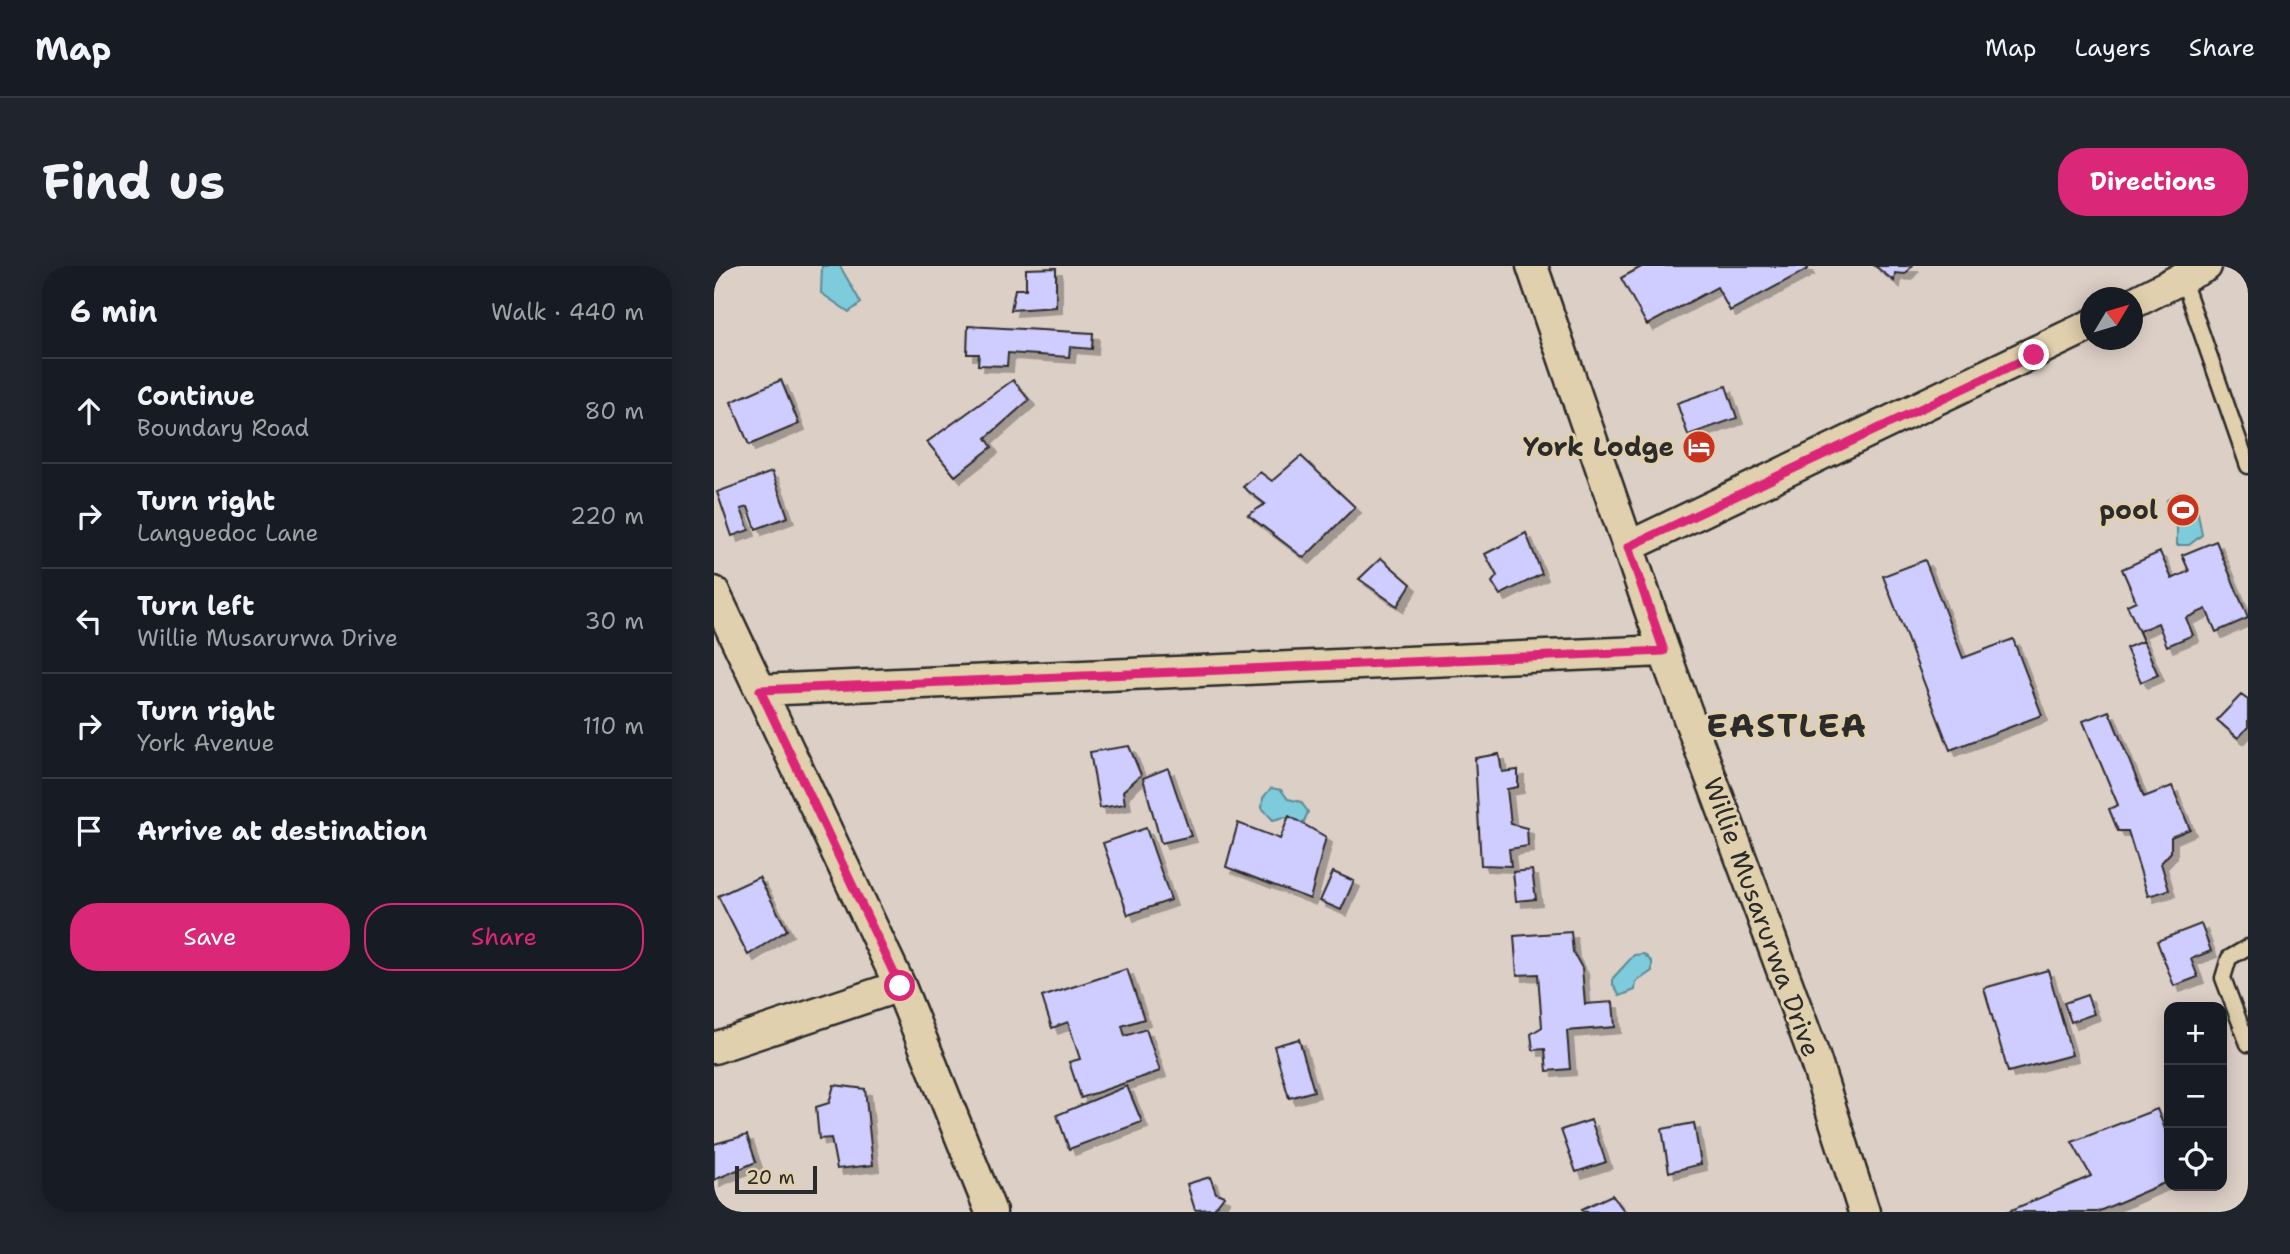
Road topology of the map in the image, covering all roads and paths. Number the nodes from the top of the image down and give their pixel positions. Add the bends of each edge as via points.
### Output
1 (1532, 266) edge
2 (2194, 272) edge
3 (2143, 298) edge
4 (2080, 331) edge
5 (2248, 466) edge
6 (1628, 547) junction
7 (714, 592) edge
8 (1664, 651) junction
9 (760, 690) junction
10 (2248, 947) edge
11 (900, 986) junction
12 (2248, 1044) edge
13 (714, 1048) edge
14 (991, 1212) edge
15 (1864, 1212) edge

1 - 6 street, Willie Musarurwa Drive
2 - 3 street
2 - 5 lane
4 - 6 street
6 - 8 street, Willie Musarurwa Drive
7 - 9 street
8 - 9 street
8 - 15 street, Willie Musarurwa Drive via 1814,1056
9 - 11 street
10 - 12 lane via 2230,958 2223,978
11 - 13 street
11 - 14 street

